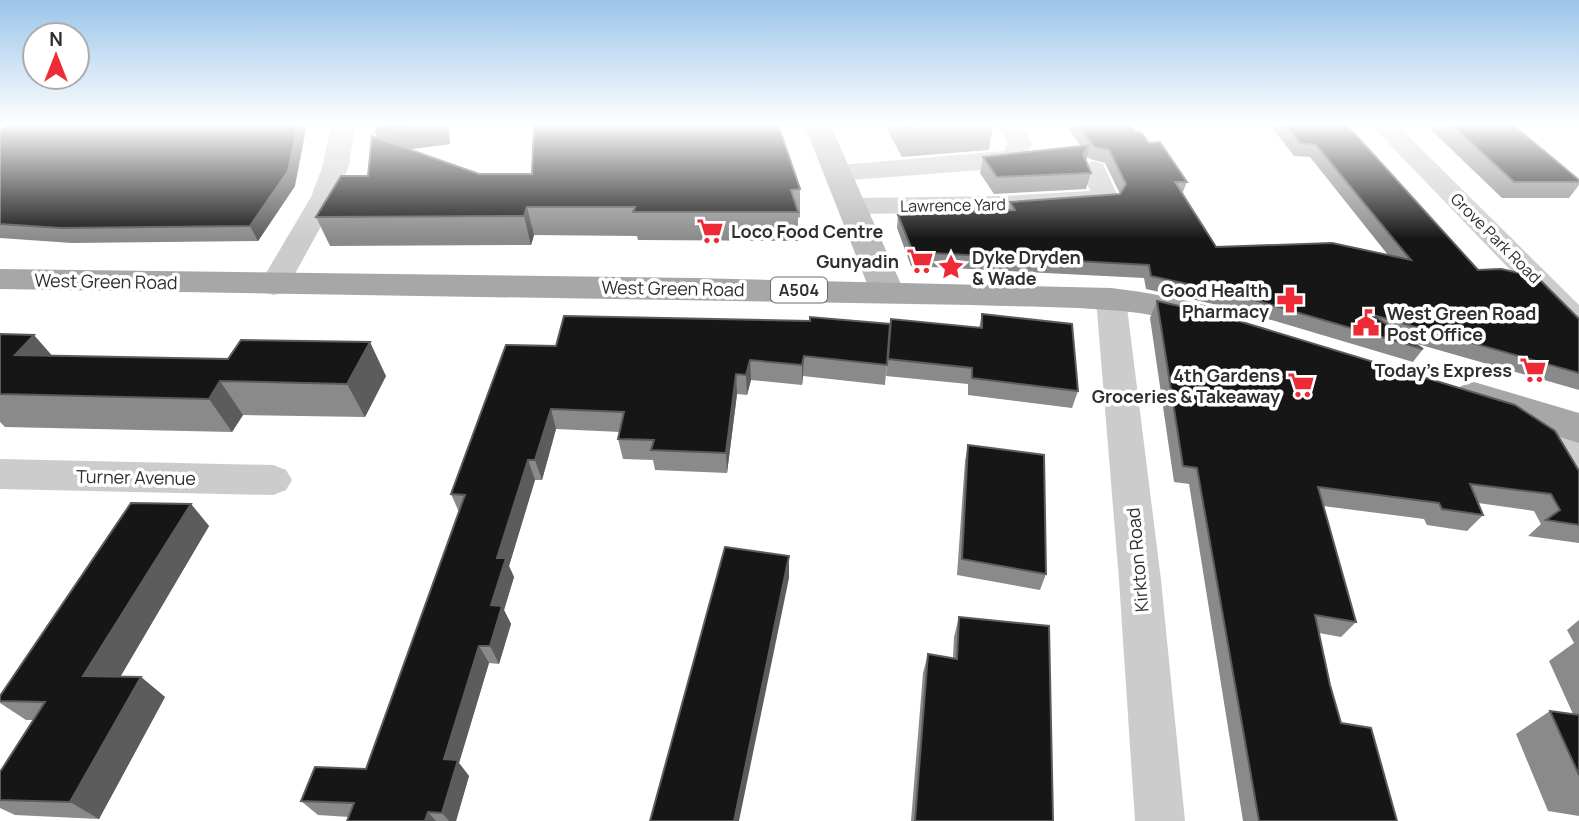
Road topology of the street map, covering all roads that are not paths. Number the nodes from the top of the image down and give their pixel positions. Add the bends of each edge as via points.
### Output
1 (336, 162) edge
2 (834, 162) edge
3 (976, 162) edge
4 (1420, 162) edge
5 (1094, 169) dead end
6 (839, 173) junction
7 (852, 206) junction
8 (0, 279) edge
9 (274, 285) junction
10 (887, 291) junction
11 (1111, 299) junction
12 (1577, 319) edge
13 (1231, 323) edge
14 (1449, 388) edge
15 (1565, 423) edge
16 (1579, 466) edge
17 (3, 478) edge
18 (273, 480) dead end
19 (1160, 821) edge

1 - 9 street via 324,197
2 - 6 street
3 - 6 street
4 - 12 street, Grove Park Road
5 - 7 street, Lawrence Yard via 1106,198
6 - 7 street
7 - 10 street
8 - 9 main road, West Green Road / A504
9 - 10 main road, West Green Road / A504
10 - 11 main road, West Green Road / A504
11 - 13 main road, West Green Road / A504
11 - 19 street, Kirkton Road
14 - 15 main road
15 - 16 street
17 - 18 street, Turner Avenue

